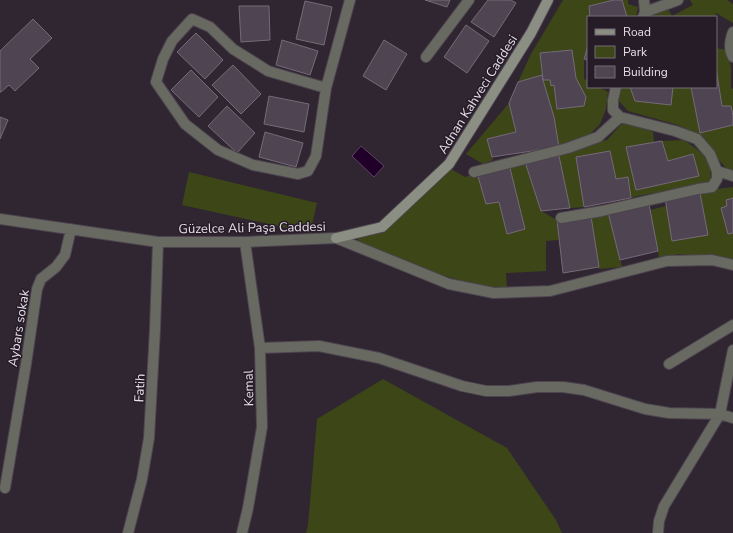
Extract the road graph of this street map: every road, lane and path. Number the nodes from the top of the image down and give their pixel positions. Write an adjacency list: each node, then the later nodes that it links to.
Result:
1 (350, 0): 10 (street)
2 (469, 0): 9 (street)
3 (548, 0): 19 (main road, Adnan Kahveci Caddesi)
4 (644, 0): 6 (street)
5 (678, 0): 6 (street)
6 (644, 14)
7 (733, 32): 8 (street)
8 (733, 57)
9 (426, 58)
10 (326, 88): 10 (street)
11 (616, 88): 12 (street)
12 (620, 117): 13 (street); 14 (street)
13 (717, 171): 15 (street); 16 (street)
14 (474, 172)
15 (733, 176)
16 (561, 218)
17 (1, 222): 18 (street, Güzelce Ali Paşa Caddesi)
18 (71, 229): 20 (street, Güzelce Ali Paşa Caddesi); 29 (street, Aybars sokak)
19 (336, 238): 21 (street, Güzelce Ali Paşa Caddesi); 22 (street, Güzelce Ali Paşa Caddesi)
20 (158, 242): 21 (street, Güzelce Ali Paşa Caddesi); 30 (street, Fatih)
21 (245, 242): 24 (street, Kemal)
22 (733, 264)
23 (733, 325): 26 (street)
24 (260, 348): 27 (street); 31 (street, Kemal)
25 (733, 350): 27 (street)
26 (669, 364)
27 (720, 414): 28 (street); 32 (street)
28 (733, 418)
29 (5, 488)
30 (128, 533)
31 (242, 533)
32 (658, 533)

